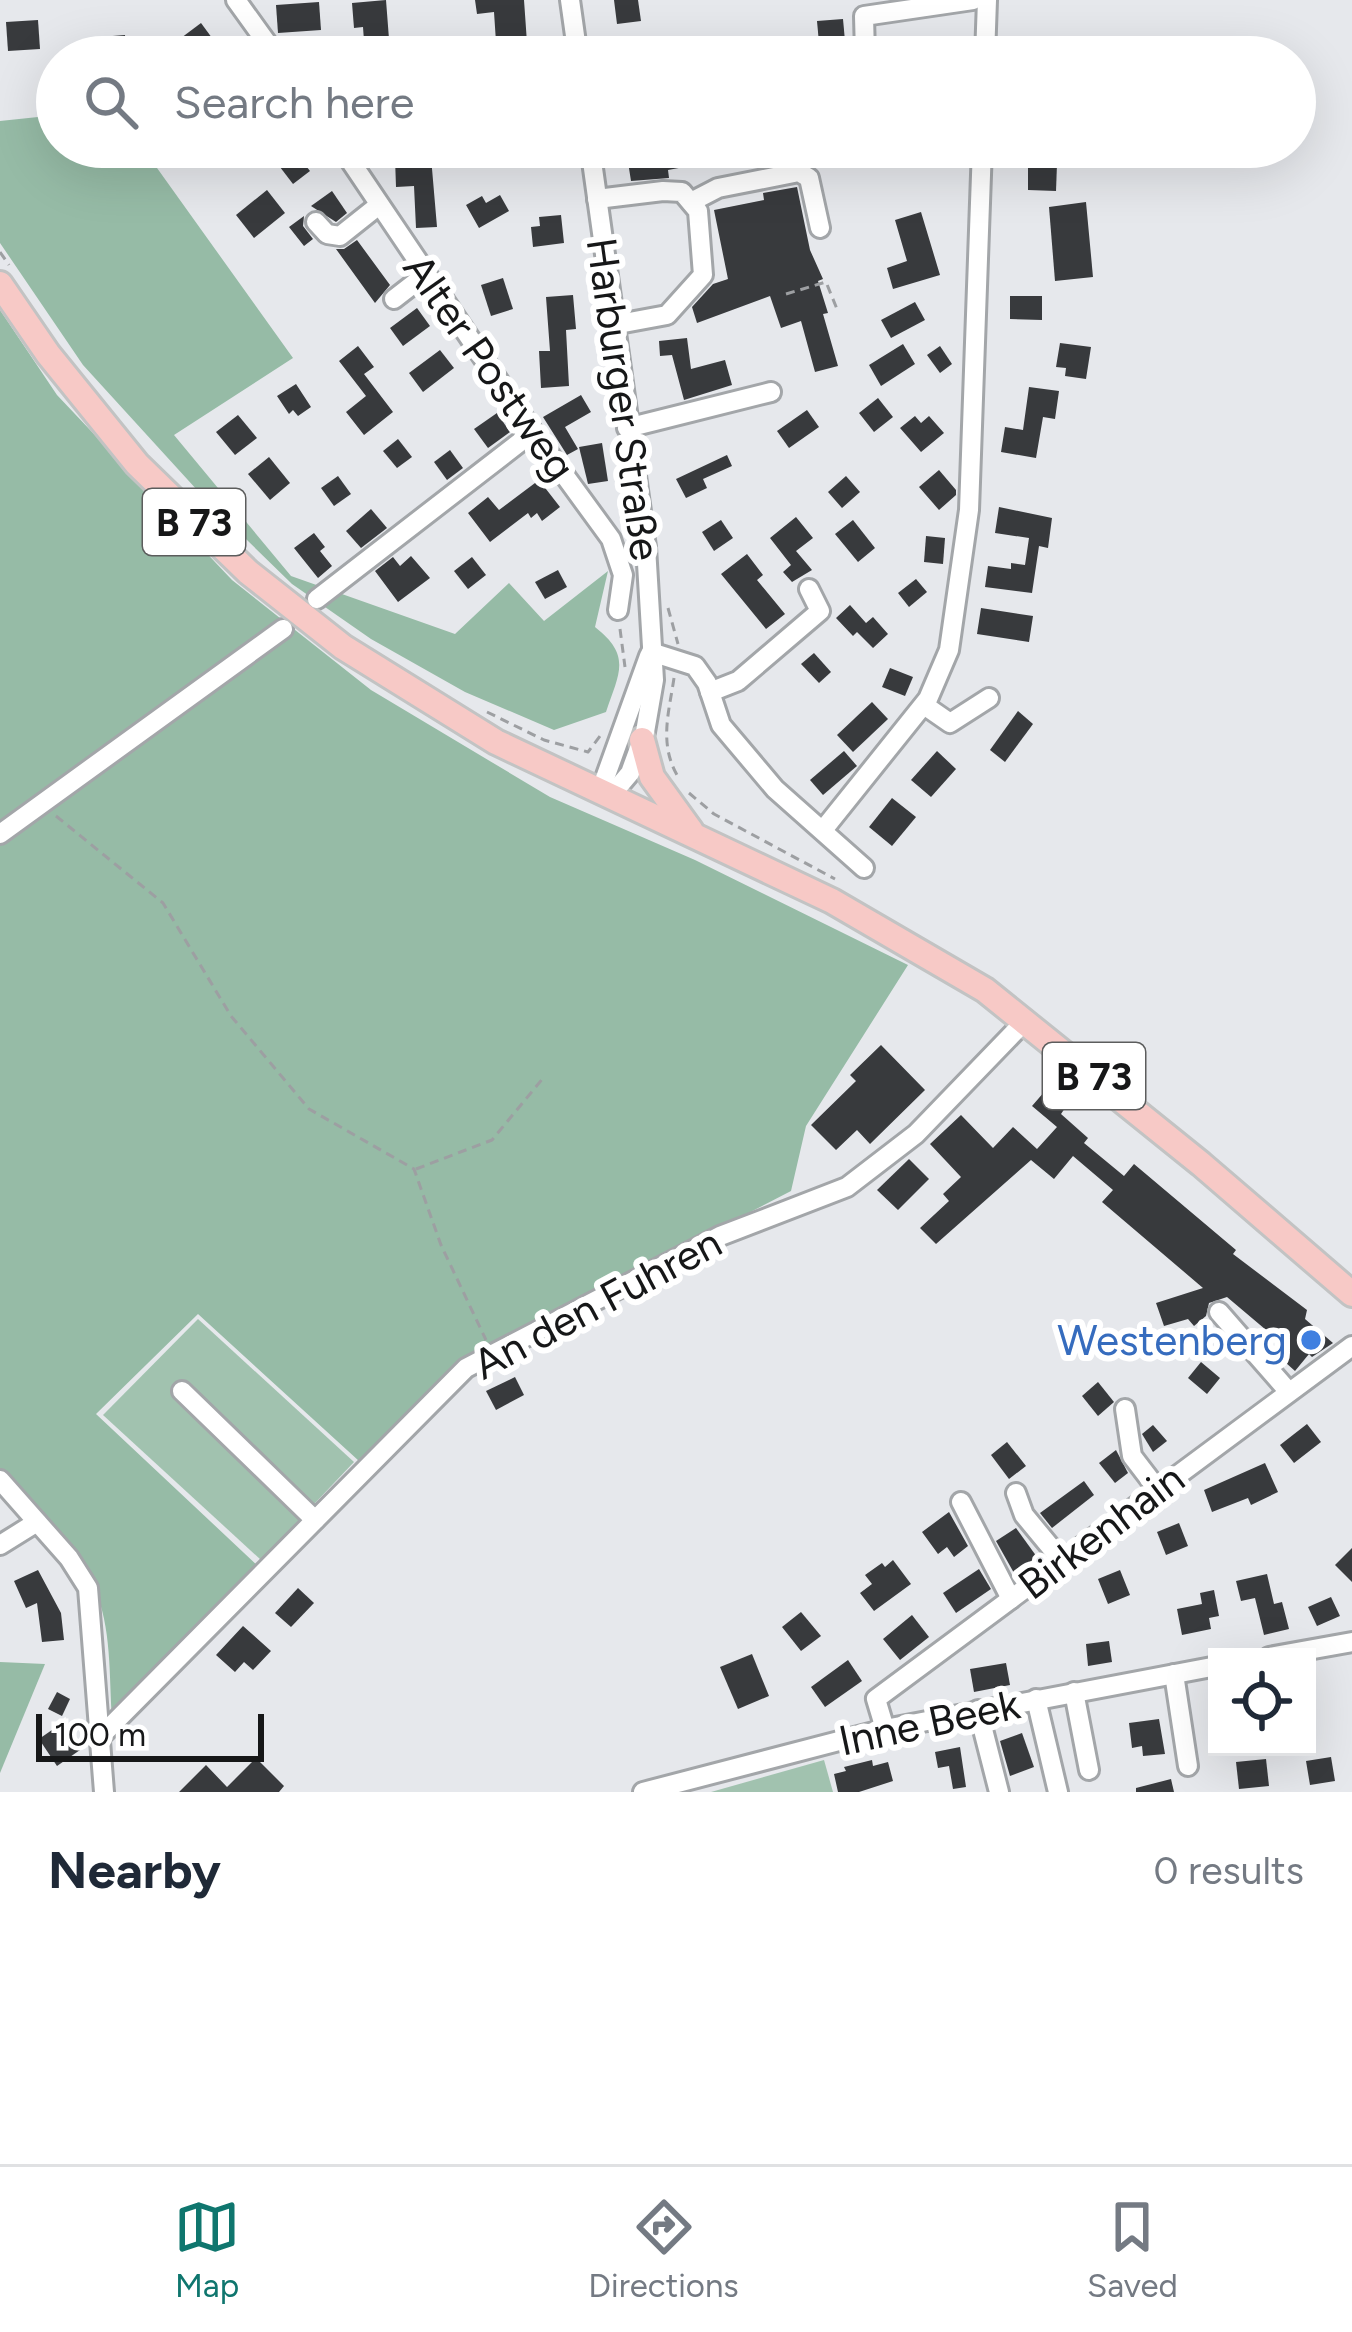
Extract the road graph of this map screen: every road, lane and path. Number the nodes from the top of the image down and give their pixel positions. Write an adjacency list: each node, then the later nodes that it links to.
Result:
1 (236, 0): 5 (street)
2 (570, 0): 6 (street)
3 (973, 0): 7 (street)
4 (987, 0): 8 (street)
5 (262, 36)
6 (575, 36)
7 (865, 36)
8 (986, 36)
9 (354, 168): 14 (street, Alter Postweg)
10 (596, 168): 12 (street, Harburger Straße)
11 (981, 168): 36 (street)
12 (597, 199): 13 (street); 23 (street, Harburger Straße)
13 (691, 202): 16 (street); 23 (street)
14 (379, 205): 15 (street); 18 (street, Alter Postweg)
15 (316, 222)
16 (820, 228)
17 (0, 252): 19 (path)
18 (425, 275): 21 (street); 26 (street, Alter Postweg)
19 (6, 277): 39 (main road, B 73)
20 (786, 294): 22 (path)
21 (394, 299)
22 (837, 309)
23 (613, 325): 25 (street, Harburger Straße)
24 (771, 392): 25 (street)
25 (627, 428): 31 (street, Harburger Straße)
26 (533, 432): 28 (street); 29 (street, Alter Postweg)
27 (809, 589): 33 (street)
28 (317, 599)
29 (618, 610): 32 (path)
30 (283, 629): 40 (street)
31 (651, 652): 33 (street); 38 (street, Harburger Straße); 39 (street, Harburger Straße)
32 (626, 673)
33 (710, 692): 41 (street)
34 (989, 698): 36 (street)
35 (473, 705): 37 (path)
36 (924, 705): 41 (street)
37 (609, 724)
38 (643, 740): 39 (street, Harburger Straße); 42 (main road)
39 (600, 792): 42 (main road, B 73)
40 (40, 804): 43 (street); 47 (path)
41 (823, 830): 44 (street)
42 (693, 833): 45 (main road, B 73)
43 (0, 834)
44 (865, 868)
45 (1026, 1021): 48 (main road, B 73); 51 (street, An den Fuhren)
46 (544, 1077): 47 (path)
47 (414, 1169): 51 (path)
48 (1352, 1294)
49 (1220, 1312): 53 (street)
50 (1352, 1346): 53 (street, Birkenhain)
51 (493, 1354): 59 (street, An den Fuhren)
52 (182, 1391): 59 (street)
53 (1289, 1392): 56 (street, Birkenhain)
54 (1126, 1409): 56 (street)
55 (0, 1480): 60 (street)
56 (1157, 1490): 62 (street, Birkenhain)
57 (1016, 1493): 62 (street)
58 (961, 1502): 63 (street)
59 (315, 1520): 72 (street, An den Fuhren)
60 (37, 1522): 61 (street); 72 (street)
61 (0, 1546)
62 (1062, 1561): 63 (street, Birkenhain)
63 (1011, 1598): 71 (street, Birkenhain)
64 (1352, 1642): 65 (street)
65 (1316, 1649)
66 (1208, 1668): 67 (street, Inne Beek)
67 (1174, 1674): 68 (street, Inne Beek); 73 (street)
68 (1074, 1692): 69 (street, Inne Beek); 74 (street)
69 (1036, 1700): 70 (street, Inne Beek); 78 (street)
70 (978, 1710): 71 (street, Inne Beek); 77 (street)
71 (885, 1729): 76 (street, Inne Beek)
72 (100, 1738): 75 (street)
73 (1188, 1766)
74 (1089, 1771)
75 (104, 1792)
76 (643, 1792)
77 (999, 1792)
78 (1058, 1792)

